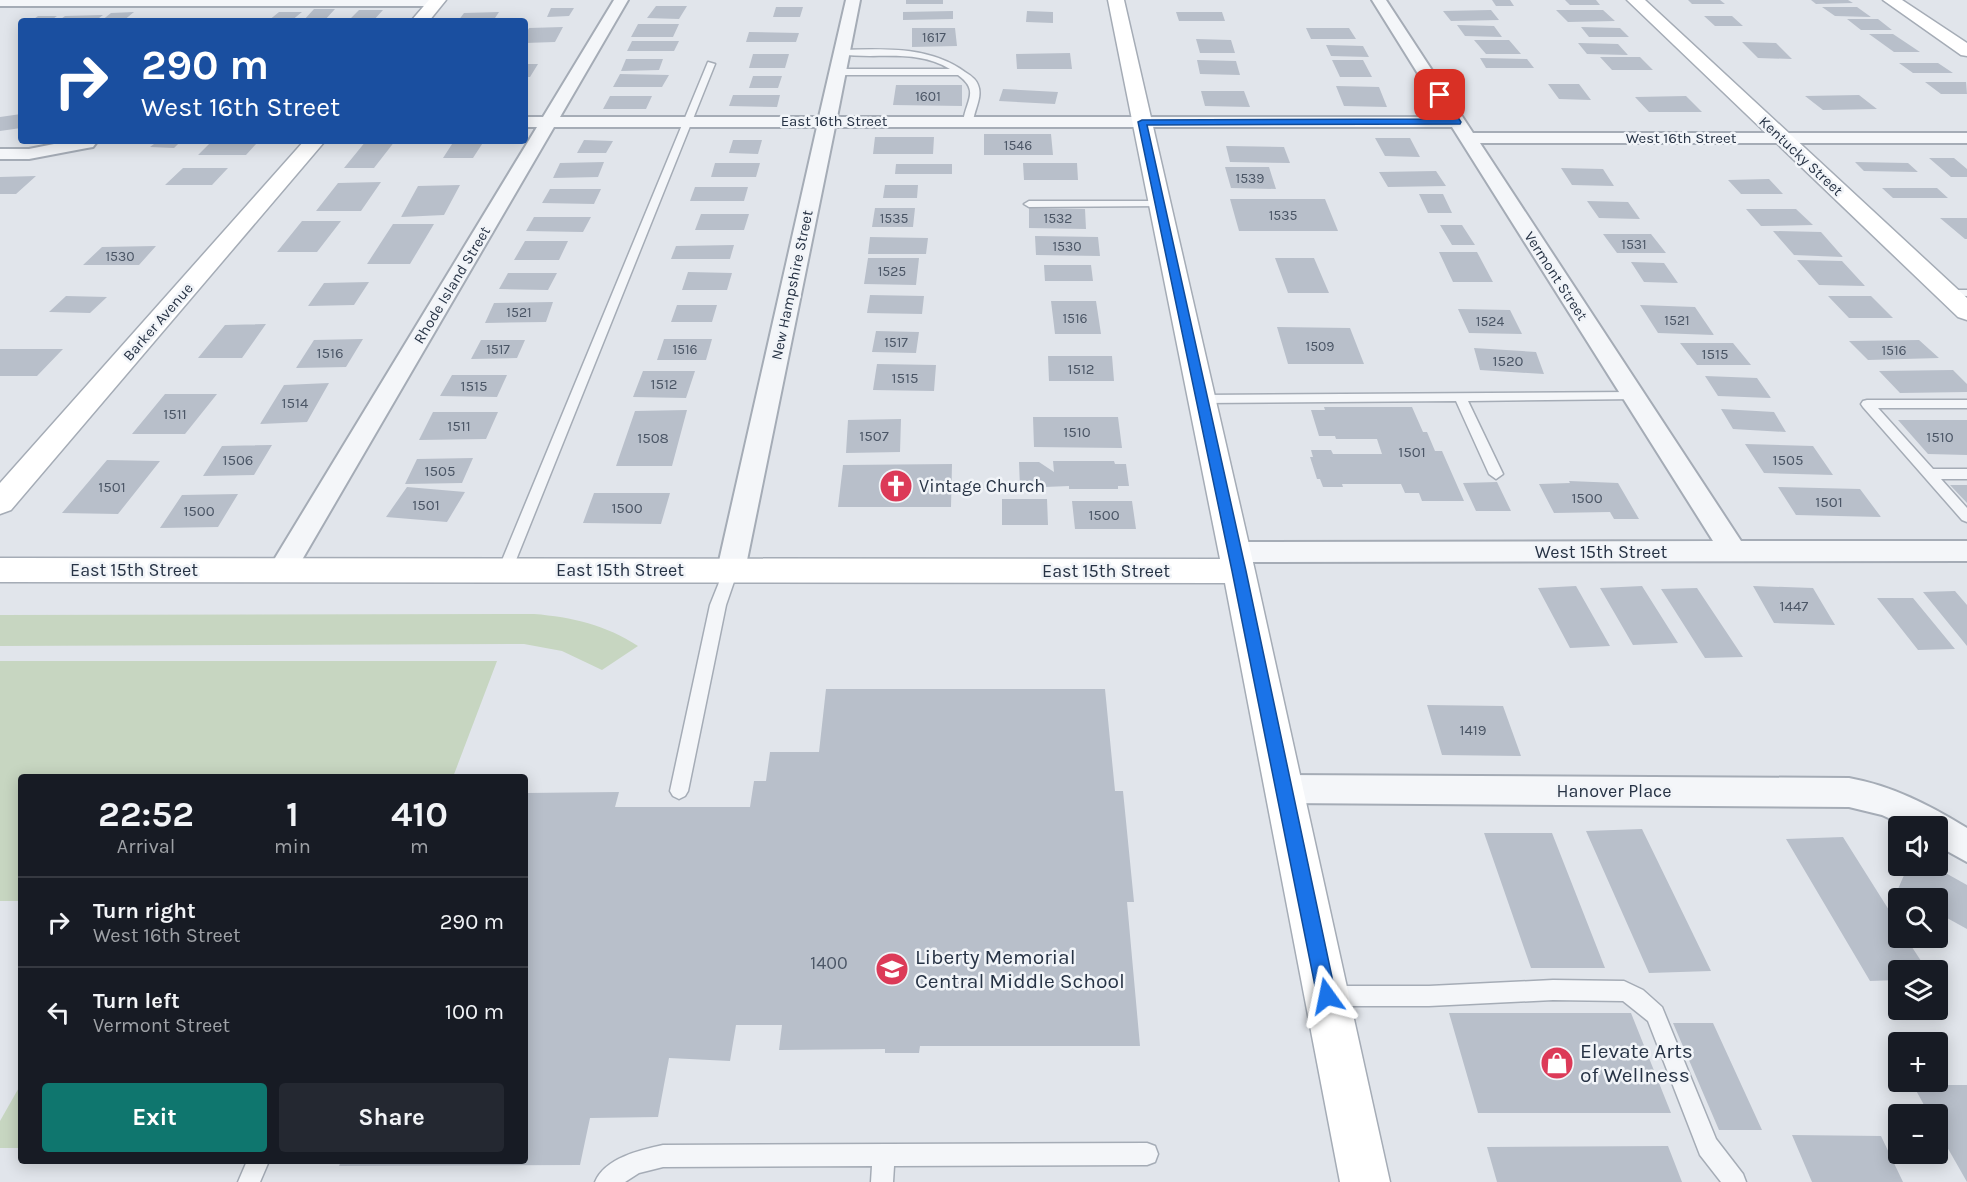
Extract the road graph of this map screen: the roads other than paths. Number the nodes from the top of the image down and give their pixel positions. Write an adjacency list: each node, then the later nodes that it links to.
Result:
1 (621, 0): 17 (street, Rhode Island Street)
2 (853, 0): 11 (street, New Hampshire Street)
3 (1116, 0): 19 (main road)
4 (1380, 0): 20 (street, Vermont Street)
5 (1635, 0): 21 (main road, Kentucky Street)
6 (1891, 0): 10 (main road)
7 (437, 1): 8 (street); 9 (main road)
8 (0, 2)
9 (423, 18)
10 (1967, 51)
11 (840, 62): 13 (lane); 13 (lane); 15 (street, New Hampshire Street)
12 (711, 64): 14 (lane)
13 (960, 72): 18 (lane)
14 (687, 121): 15 (street, East 16th Street); 17 (street, East 16th Street); 44 (lane)
15 (827, 121): 18 (street, East 16th Street); 45 (street, New Hampshire Street)
16 (528, 122): 17 (street, East 16th Street)
17 (549, 122): 43 (street, Rhode Island Street)
18 (968, 122): 19 (street, East 16th Street)
19 (1142, 122): 20 (street, West 16th Street); 27 (main road)
20 (1462, 130): 21 (street, West 16th Street); 30 (street, Vermont Street)
21 (1782, 138): 22 (street, West 16th Street); 28 (main road, Kentucky Street)
22 (1967, 138)
23 (82, 144): 25 (street)
24 (312, 144): 37 (main road, Barker Avenue)
25 (0, 154)
26 (1029, 204): 27 (lane)
27 (1160, 204): 32 (main road)
28 (1957, 293): 29 (main road, Kentucky Street)
29 (1967, 312)
30 (1634, 396): 31 (lane); 40 (street, Vermont Street)
31 (1460, 398): 32 (lane); 34 (lane)
32 (1202, 399): 41 (main road)
33 (1967, 404): 35 (lane)
34 (1496, 474)
35 (1929, 474): 36 (lane); 38 (lane)
36 (1967, 474)
37 (0, 503)
38 (1967, 517)
39 (1967, 551): 40 (street, West 15th Street)
40 (1734, 552): 41 (street, West 15th Street)
41 (1237, 562): 45 (main road, East 15th Street); 46 (main road)
42 (0, 570): 43 (main road, East 15th Street)
43 (282, 570): 44 (main road, East 15th Street)
44 (505, 570): 45 (main road, East 15th Street)
45 (730, 570): 47 (lane)
46 (1284, 789): 48 (street, Hanover Place); 51 (main road)
47 (679, 791)
48 (1916, 816)
49 (1948, 834): 50 (street, Hanover Place)
50 (1967, 846)
51 (1327, 996): 58 (main road); 59 (lane)
52 (1146, 1154): 53 (lane)
53 (884, 1155): 56 (lane); 57 (lane)
54 (257, 1164): 55 (lane)
55 (249, 1182)
56 (606, 1182)
57 (882, 1182)
58 (1365, 1182)
59 (1735, 1182)

